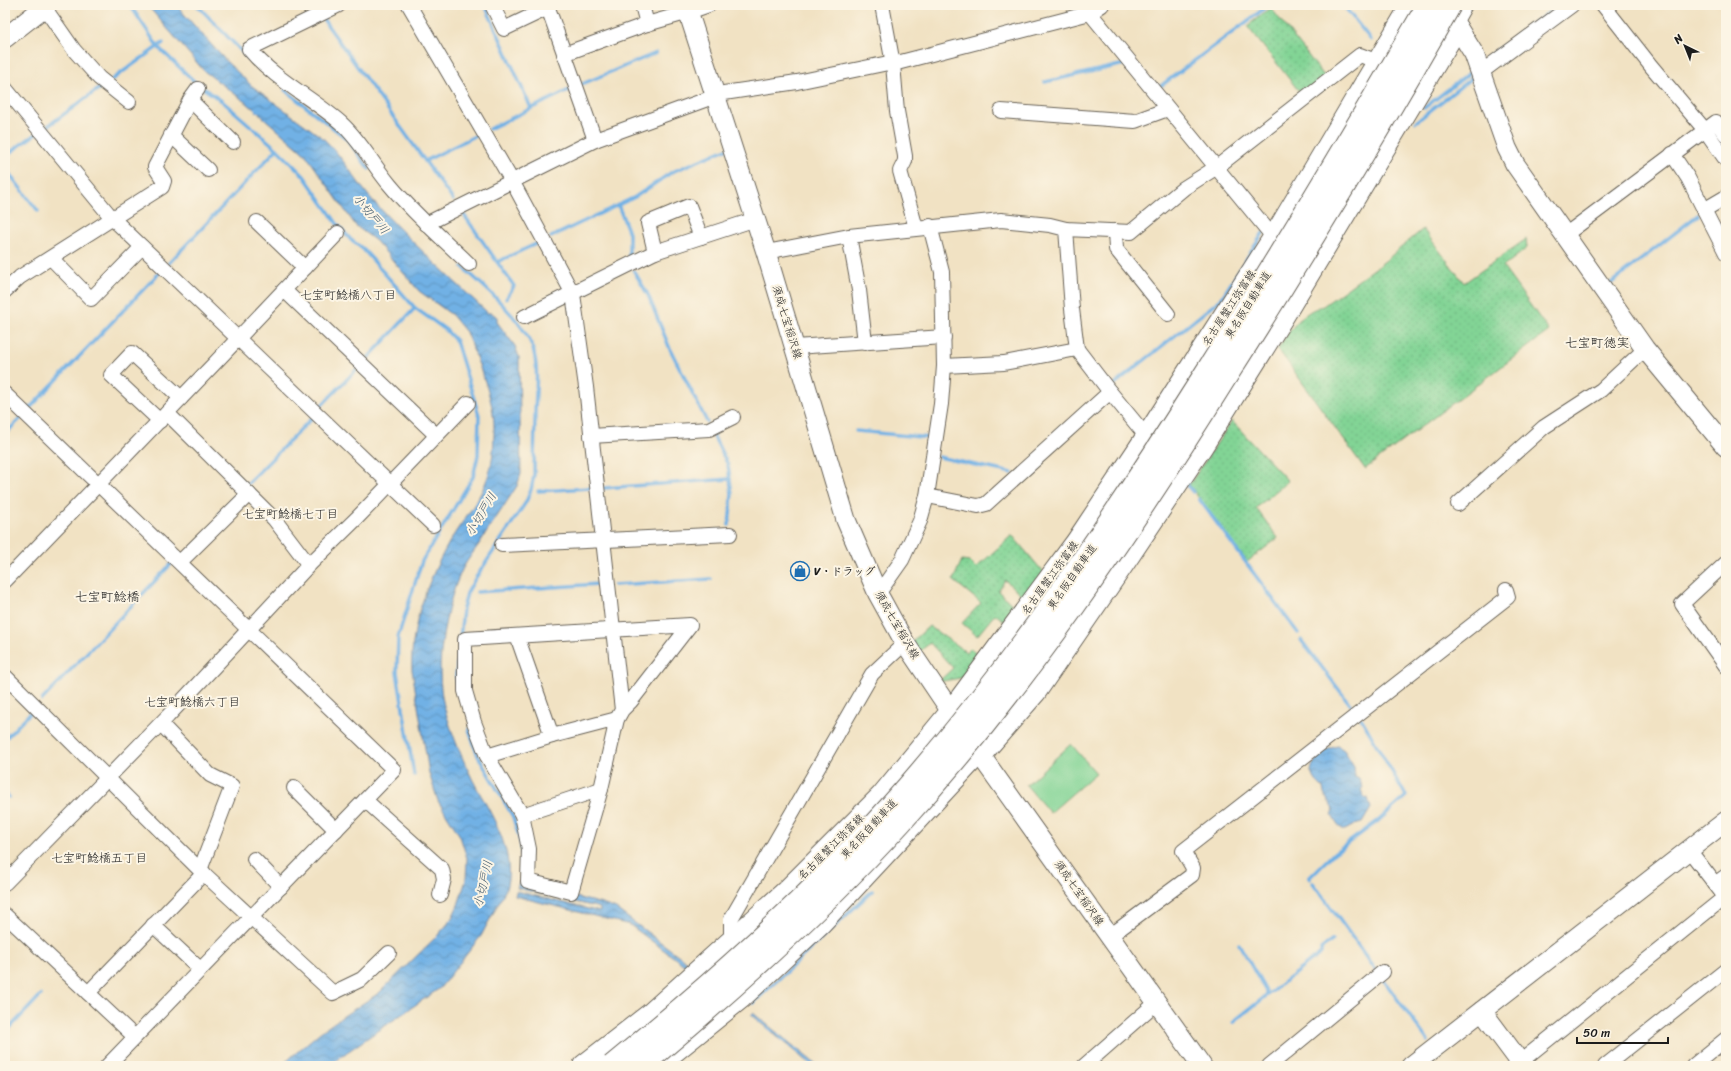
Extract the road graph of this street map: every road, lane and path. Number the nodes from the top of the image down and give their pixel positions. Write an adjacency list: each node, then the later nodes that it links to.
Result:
1 (339, 5): 46 (street)
2 (409, 5): 40 (street)
3 (492, 5): 13 (street)
4 (642, 5): 18 (street)
5 (709, 5): 16 (street)
6 (882, 5): 22 (street)
7 (1412, 5): 21 (main road, 名古屋蟹江弥富線)
8 (1428, 5): 144 (main road, 東名阪自動車道, bridge)
9 (1443, 5): 17 (street)
10 (1465, 5): 17 (street)
11 (1572, 5): 23 (street)
12 (1603, 5): 31 (street)
13 (547, 6): 20 (street)
14 (40, 7): 19 (street); 28 (street)
15 (1093, 8): 22 (street); 29 (street)
16 (688, 9): 18 (street); 26 (street, 須成七宝稲沢線)
17 (1454, 19): 23 (street); 111 (street); 145 (main road, 東名阪自動車道, bridge)
18 (647, 24): 20 (street)
19 (5, 38)
20 (564, 54): 34 (street)
21 (1378, 62): 38 (street); 55 (main road, 名古屋蟹江弥富線)
22 (893, 63): 26 (street); 48 (street)
23 (1480, 73): 52 (street)
24 (5, 88): 43 (street)
25 (198, 89): 27 (street)
26 (716, 96): 34 (street); 44 (street, 須成七宝稲沢線)
27 (190, 100): 32 (street); 35 (street)
28 (130, 102)
29 (1168, 109): 30 (street); 38 (street)
30 (1001, 111)
31 (1705, 130): 33 (street); 36 (street); 37 (street)
32 (171, 135): 39 (street); 43 (street)
33 (1726, 135)
34 (595, 140): 40 (street)
35 (233, 142)
36 (1672, 154): 42 (street); 52 (street)
37 (1726, 160)
38 (1217, 168): 50 (street); 55 (street)
39 (208, 170)
40 (512, 181): 46 (street); 65 (street)
41 (1726, 197): 42 (street)
42 (1704, 210): 59 (street)
43 (112, 218): 56 (street); 60 (street)
44 (756, 219): 54 (street); 58 (street, 須成七宝稲沢線)
45 (257, 222): 62 (street)
46 (426, 224): 61 (street)
47 (930, 226): 48 (street); 49 (street); 68 (street)
48 (916, 228): 53 (street)
49 (1066, 229): 50 (street); 72 (street)
50 (1115, 231): 66 (street)
51 (338, 233): 62 (street)
52 (1565, 235): 73 (street)
53 (849, 236): 58 (street); 70 (street)
54 (701, 237): 57 (street); 57 (street)
55 (1274, 238): 83 (main road, 名古屋蟹江弥富線)
56 (142, 247): 60 (street); 69 (street)
57 (655, 252): 65 (street)
58 (766, 252): 71 (street, 須成七宝稲沢線)
59 (1726, 253)
60 (51, 258): 64 (street)
61 (469, 264)
62 (305, 268): 63 (street)
63 (284, 290): 69 (street); 81 (street)
64 (5, 291)
65 (573, 294): 67 (street); 82 (street)
66 (1168, 314)
67 (524, 317)
68 (944, 337): 70 (street); 74 (street)
69 (239, 338): 77 (street); 86 (street)
70 (865, 343): 71 (street)
71 (794, 347): 99 (street, 須成七宝稲沢線)
72 (1077, 349): 74 (street); 75 (street)
73 (1645, 349): 84 (street); 89 (street)
74 (944, 366): 88 (street)
75 (1110, 392): 83 (street); 88 (street)
76 (5, 394): 85 (street)
77 (181, 398): 79 (street); 79 (street)
78 (468, 403): 81 (street)
79 (163, 417): 85 (street); 87 (street)
80 (734, 417): 82 (street)
81 (436, 435): 86 (street)
82 (591, 436): 92 (street)
83 (1147, 437): 106 (main road, 名古屋蟹江弥富線)
84 (1726, 447)
85 (98, 484): 94 (street); 97 (street)
86 (390, 484): 90 (street); 96 (street)
87 (248, 494): 94 (street); 96 (street)
88 (926, 496): 99 (street)
89 (1458, 504)
90 (433, 526)
91 (730, 534): 92 (street)
92 (603, 540): 93 (street); 101 (street)
93 (502, 545)
94 (180, 562): 100 (street)
95 (1726, 563): 104 (street)
96 (308, 565): 100 (street)
97 (5, 581)
98 (1506, 590): 130 (street)
99 (878, 594): 103 (street, 須成七宝稲沢線)
100 (249, 630): 108 (street); 115 (street)
101 (614, 631): 102 (street); 107 (street); 107 (street)
102 (517, 636): 109 (street); 110 (street)
103 (904, 643): 106 (street, 須成七宝稲沢線); 131 (street)
104 (1726, 666)
105 (5, 676): 112 (street)
106 (951, 712): 111 (street, 須成七宝稲沢線); 131 (main road, 名古屋蟹江弥富線)
107 (620, 714): 109 (street); 114 (street)
108 (161, 724): 112 (street); 121 (street)
109 (552, 736): 110 (street)
110 (487, 756): 116 (street)
111 (981, 756): 130 (street, 須成七宝稲沢線); 146 (street)
112 (107, 778): 121 (street); 123 (street)
113 (294, 788): 118 (street)
114 (601, 789): 116 (street); 116 (street)
115 (365, 800): 118 (street); 125 (street)
116 (522, 815)
117 (1726, 822): 119 (street)
118 (336, 830): 124 (street)
119 (1689, 850): 122 (street); 138 (street)
120 (254, 859): 124 (street)
121 (202, 871): 128 (street); 129 (street)
122 (1721, 880): 126 (street)
123 (5, 883)
124 (281, 887): 128 (street)
125 (440, 895)
126 (1725, 897): 141 (street)
127 (5, 915): 136 (street)
128 (252, 917): 132 (street); 133 (street)
129 (153, 925): 133 (street); 136 (street)
130 (1110, 936): 137 (street, 須成七宝稲沢線)
131 (730, 942): 143 (main road, 名古屋蟹江弥富線)
132 (389, 953)
133 (200, 970): 139 (street)
134 (1726, 970): 151 (street)
135 (1383, 972): 149 (street)
136 (88, 993): 139 (street)
137 (1156, 1002): 147 (street); 148 (street, 須成七宝稲沢線)
138 (1482, 1012): 141 (street); 150 (street)
139 (135, 1037): 142 (street)
140 (1726, 1039): 152 (street)
141 (1520, 1065)
142 (107, 1066)
143 (584, 1066)
144 (612, 1066)
145 (640, 1066)
146 (662, 1066)
147 (1084, 1066)
148 (1202, 1066)
149 (1269, 1066)
150 (1411, 1066)
151 (1605, 1066)
152 (1693, 1066)

